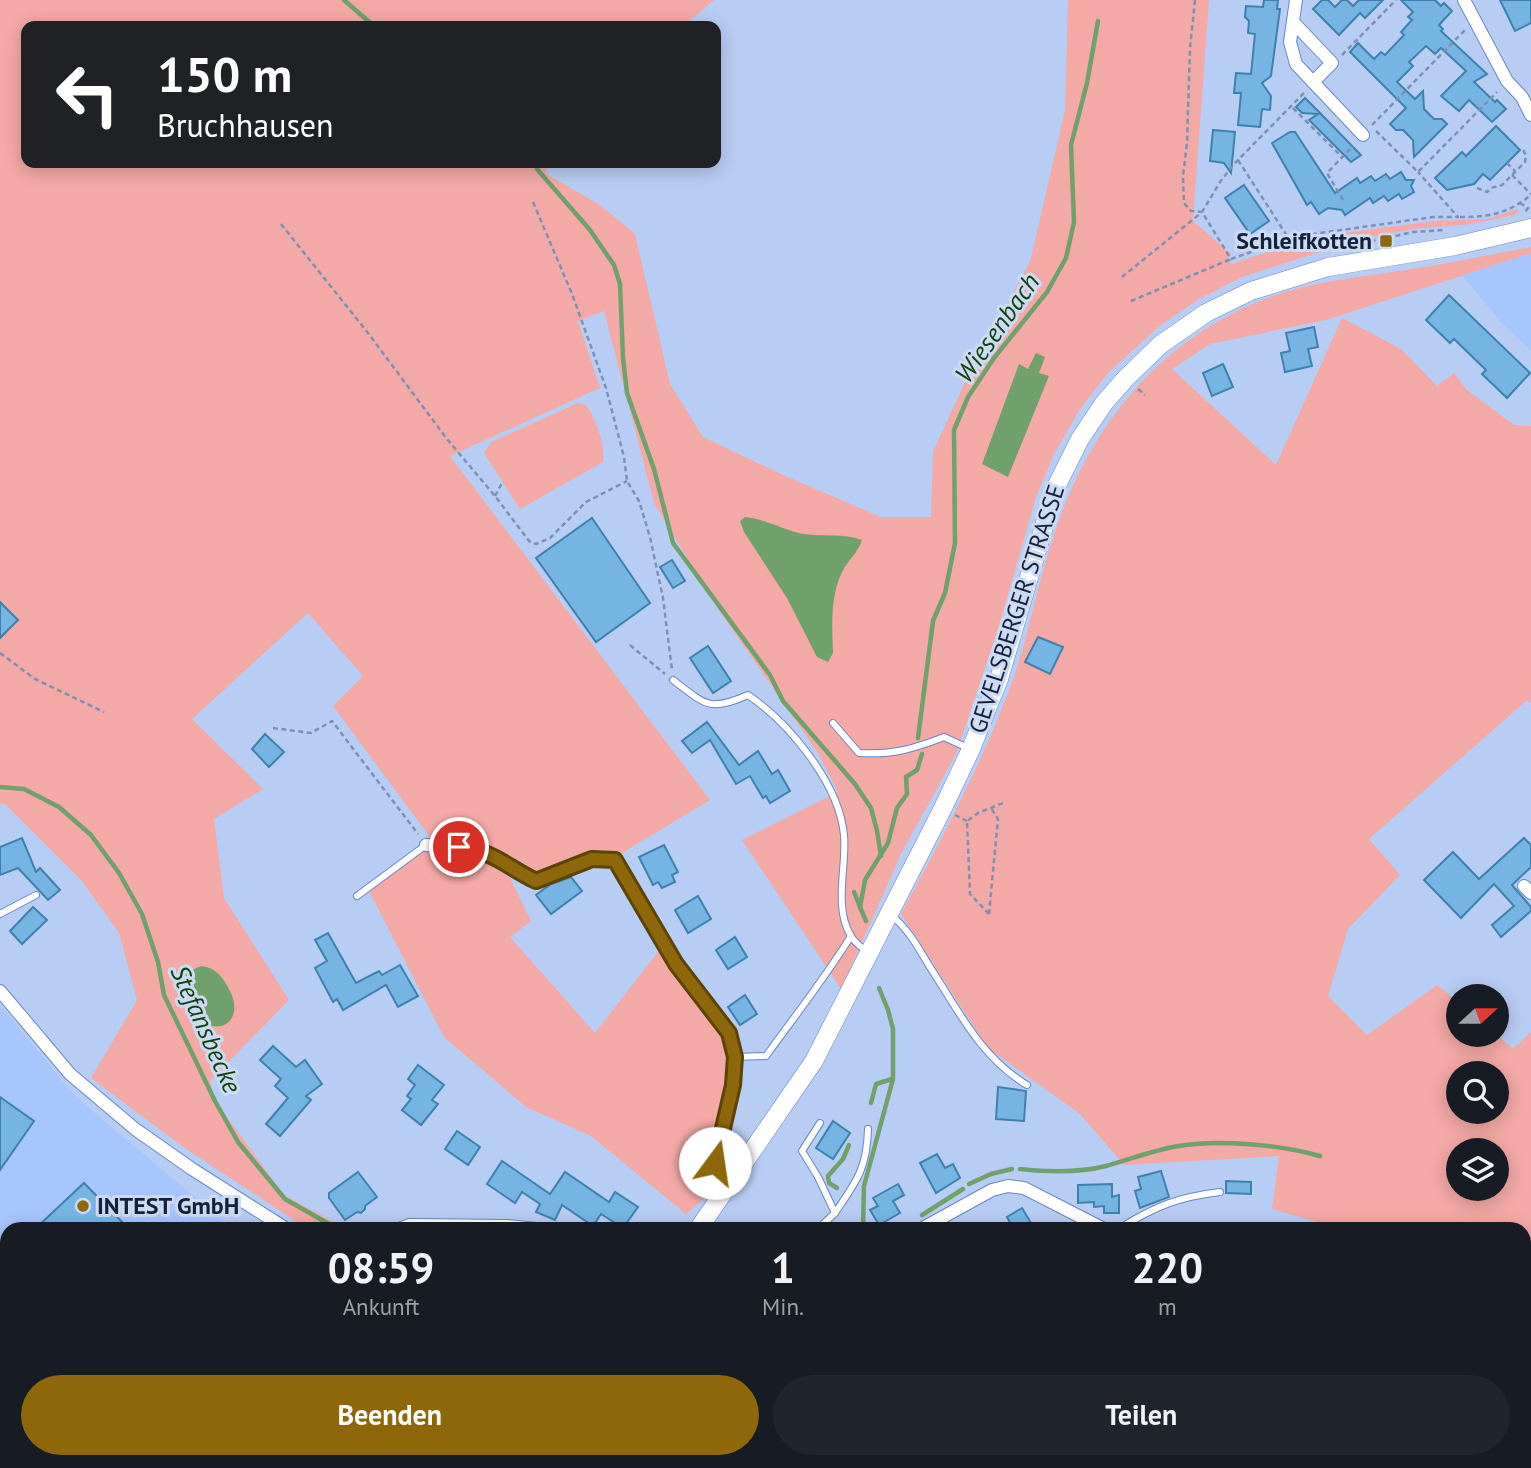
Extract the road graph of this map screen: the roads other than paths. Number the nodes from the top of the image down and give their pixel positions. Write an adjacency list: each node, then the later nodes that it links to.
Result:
1 (1296, 0): 3 (street)
2 (1464, 0): 5 (street)
3 (1294, 23): 4 (street); 4 (street)
4 (1312, 82): 6 (street)
5 (1531, 115)
6 (1363, 135)
7 (1531, 228): 10 (main road, GEVELSBERGER STRASSE)
8 (673, 680): 16 (lane)
9 (833, 723): 10 (lane)
10 (971, 749): 15 (main road, GEVELSBERGER STRASSE)
11 (426, 845): 13 (lane); 19 (street)
12 (36, 895): 14 (lane)
13 (357, 895)
14 (0, 914)
15 (891, 915): 17 (main road, GEVELSBERGER STRASSE); 20 (lane)
16 (851, 936): 17 (lane); 19 (lane)
17 (870, 955): 23 (main road, GEVELSBERGER STRASSE)
18 (0, 991): 26 (street)
19 (735, 1057): 23 (street)
20 (1027, 1085)
21 (820, 1123): 25 (lane)
22 (868, 1129): 25 (lane)
23 (726, 1191): 27 (main road, GEVELSBERGER STRASSE)
24 (1220, 1192): 31 (lane)
25 (835, 1213): 28 (lane)
26 (276, 1222)
27 (703, 1222)
28 (825, 1222)
29 (934, 1222): 30 (street)
30 (1090, 1222)
31 (1130, 1222)

